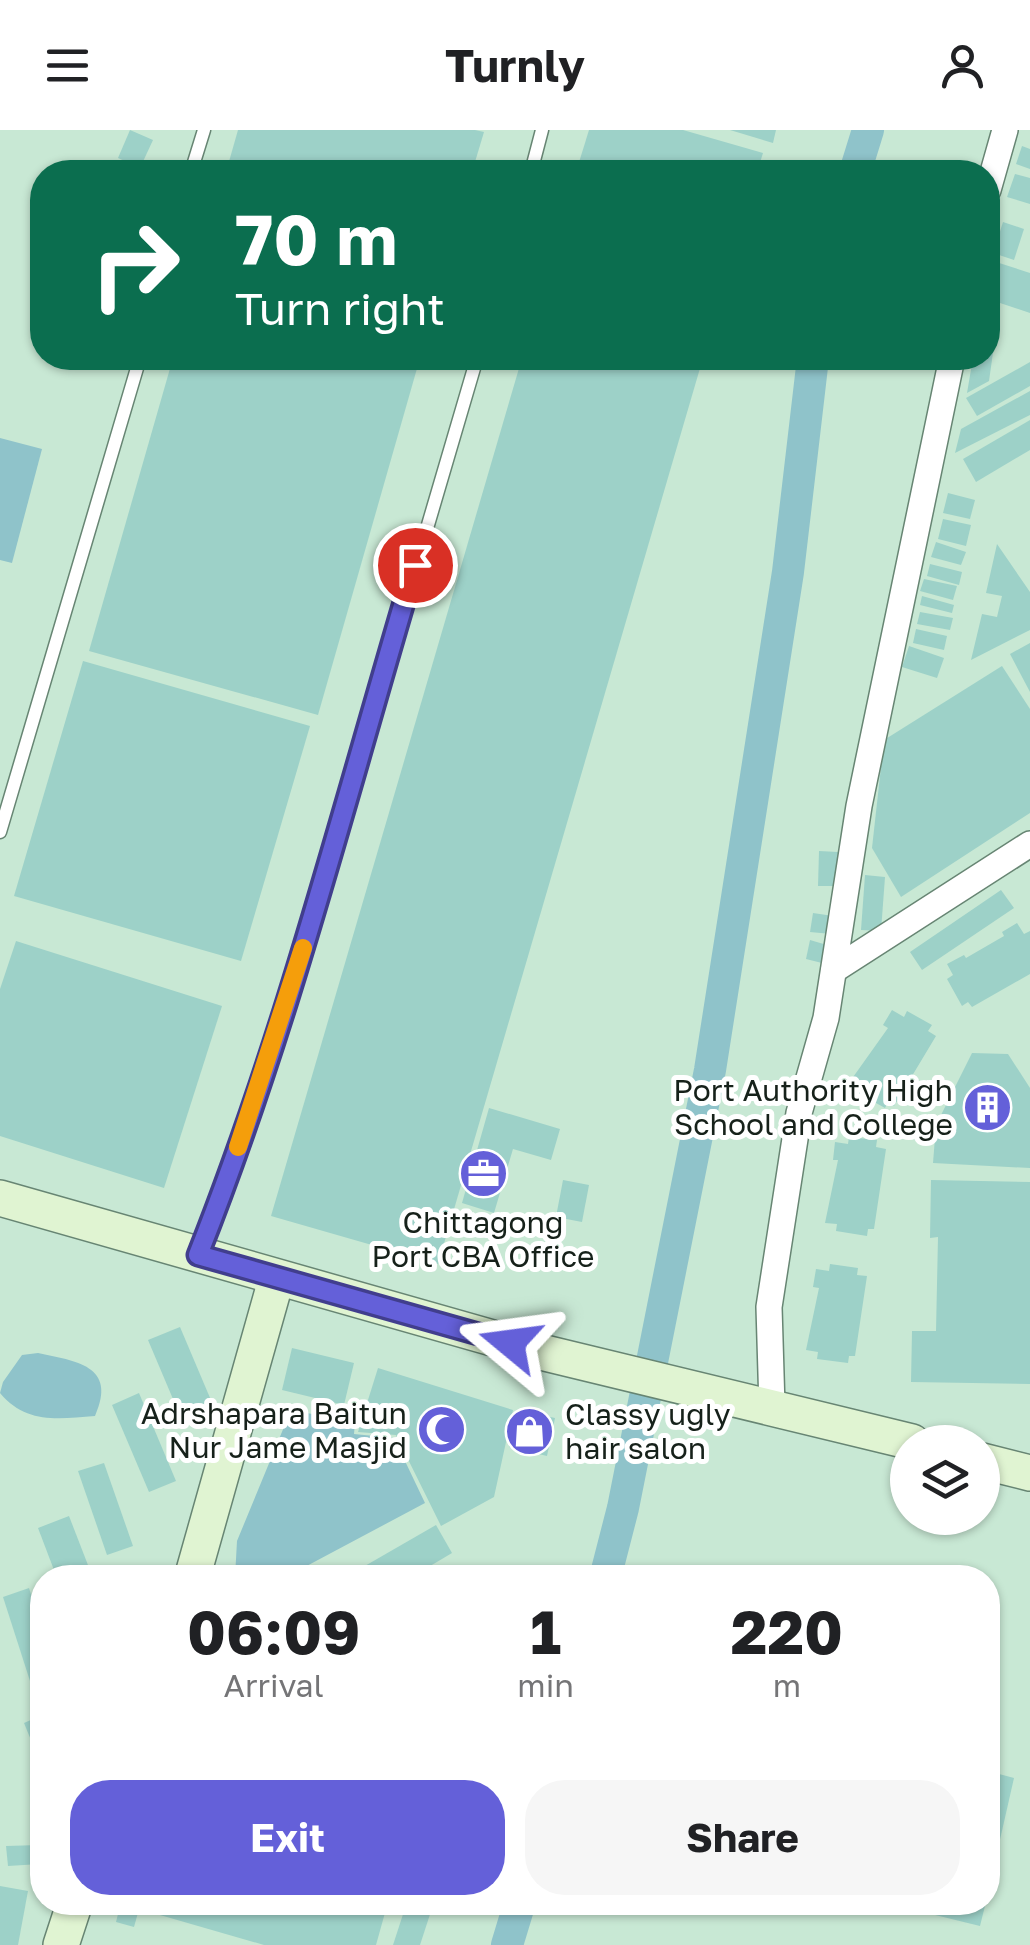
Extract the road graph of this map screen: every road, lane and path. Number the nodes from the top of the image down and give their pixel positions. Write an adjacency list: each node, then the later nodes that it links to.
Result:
1 (204, 130): 4 (lane)
2 (542, 130): 5 (lane)
3 (1005, 130): 6 (street)
4 (195, 160)
5 (534, 160)
6 (996, 160)
7 (136, 370): 10 (lane)
8 (473, 370): 14 (lane)
9 (950, 370): 12 (street)
10 (0, 832)
11 (1030, 844): 12 (street)
12 (834, 970): 16 (street)
13 (0, 1198): 14 (street)
14 (198, 1255): 15 (street)
15 (276, 1280): 16 (street); 20 (street)
16 (764, 1405): 17 (street)
17 (890, 1436)
18 (1000, 1465): 19 (street)
19 (1030, 1473)
20 (196, 1565)
21 (70, 1915): 22 (street)
22 (62, 1945)

